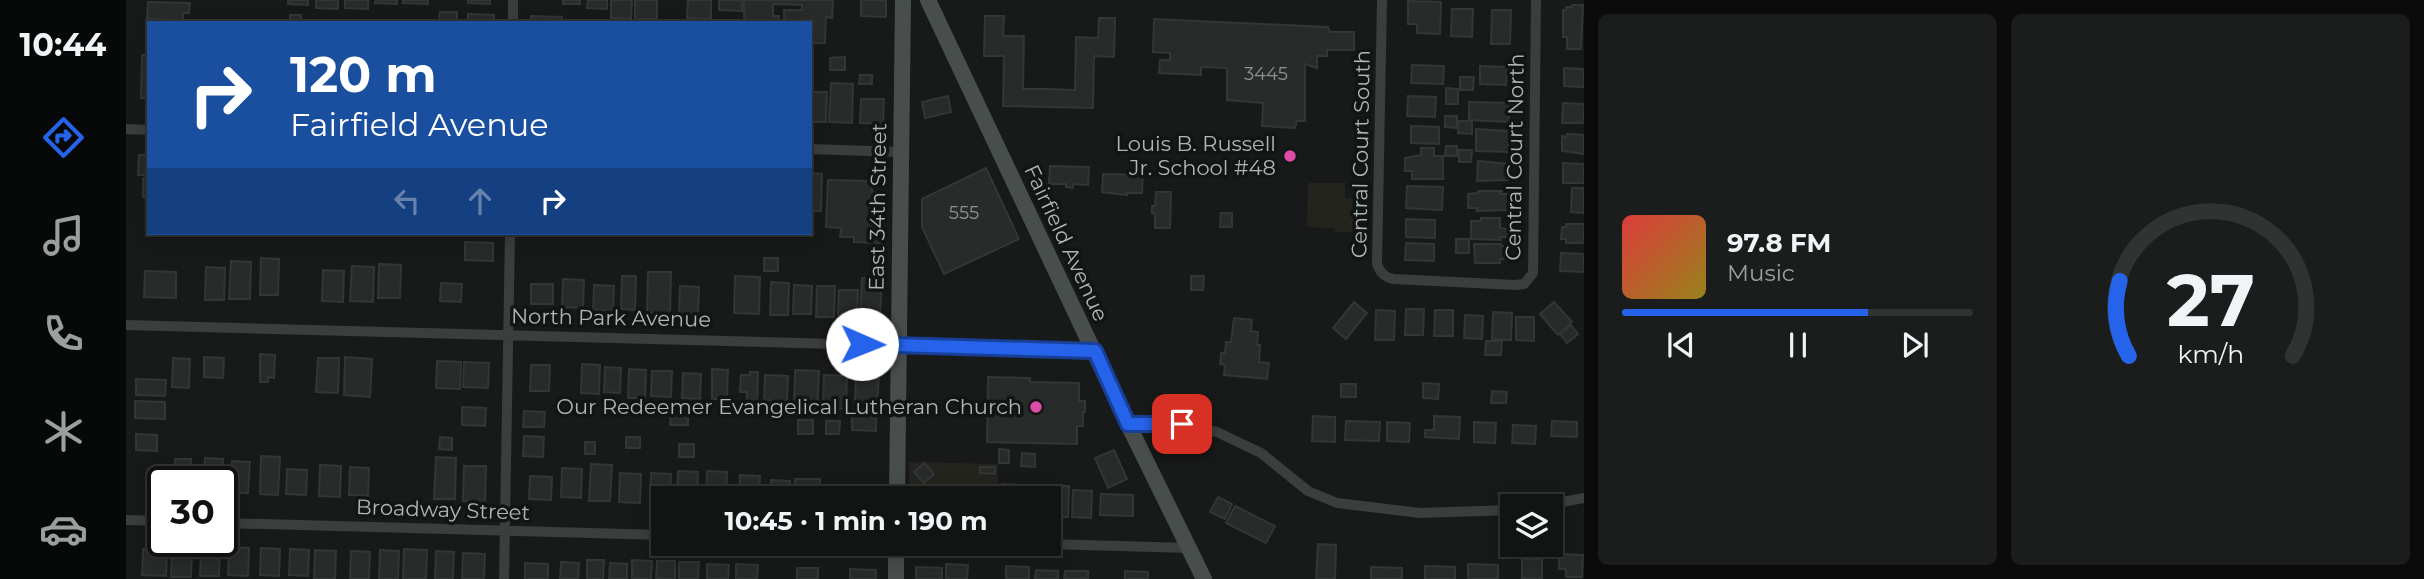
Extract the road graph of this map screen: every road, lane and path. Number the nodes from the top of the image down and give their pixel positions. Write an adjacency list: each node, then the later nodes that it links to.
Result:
1 (513, 0): 6 (street)
2 (903, 0): 10 (street, East 34th Street)
3 (928, 0): 16 (street, Fairfield Avenue)
4 (1382, 0): 12 (street, Central Court South)
5 (1536, 0): 12 (street, Central Court North)
6 (513, 21)
7 (126, 129): 8 (street)
8 (147, 130)
9 (812, 149): 10 (street)
10 (900, 152): 15 (street, East 34th Street)
11 (510, 235): 14 (street)
12 (1455, 282)
13 (126, 324): 14 (street, North Park Avenue)
14 (508, 335): 15 (street, North Park Avenue); 25 (street)
15 (898, 344): 16 (street, North Park Avenue); 18 (street, East 34th Street)
16 (1095, 351): 17 (street, Fairfield Avenue)
17 (1128, 424): 21 (street); 28 (street, Fairfield Avenue)
18 (897, 486)
19 (1584, 498): 20 (street)
20 (1563, 502)
21 (1500, 510)
22 (126, 520): 23 (street)
23 (147, 521)
24 (238, 523): 25 (street, Broadway Street)
25 (504, 531): 26 (street, Broadway Street); 30 (street)
26 (651, 535)
27 (1061, 544): 28 (street)
28 (1189, 548): 32 (street, Fairfield Avenue)
29 (896, 556): 31 (street)
30 (504, 579)
31 (896, 579)
32 (1204, 579)

